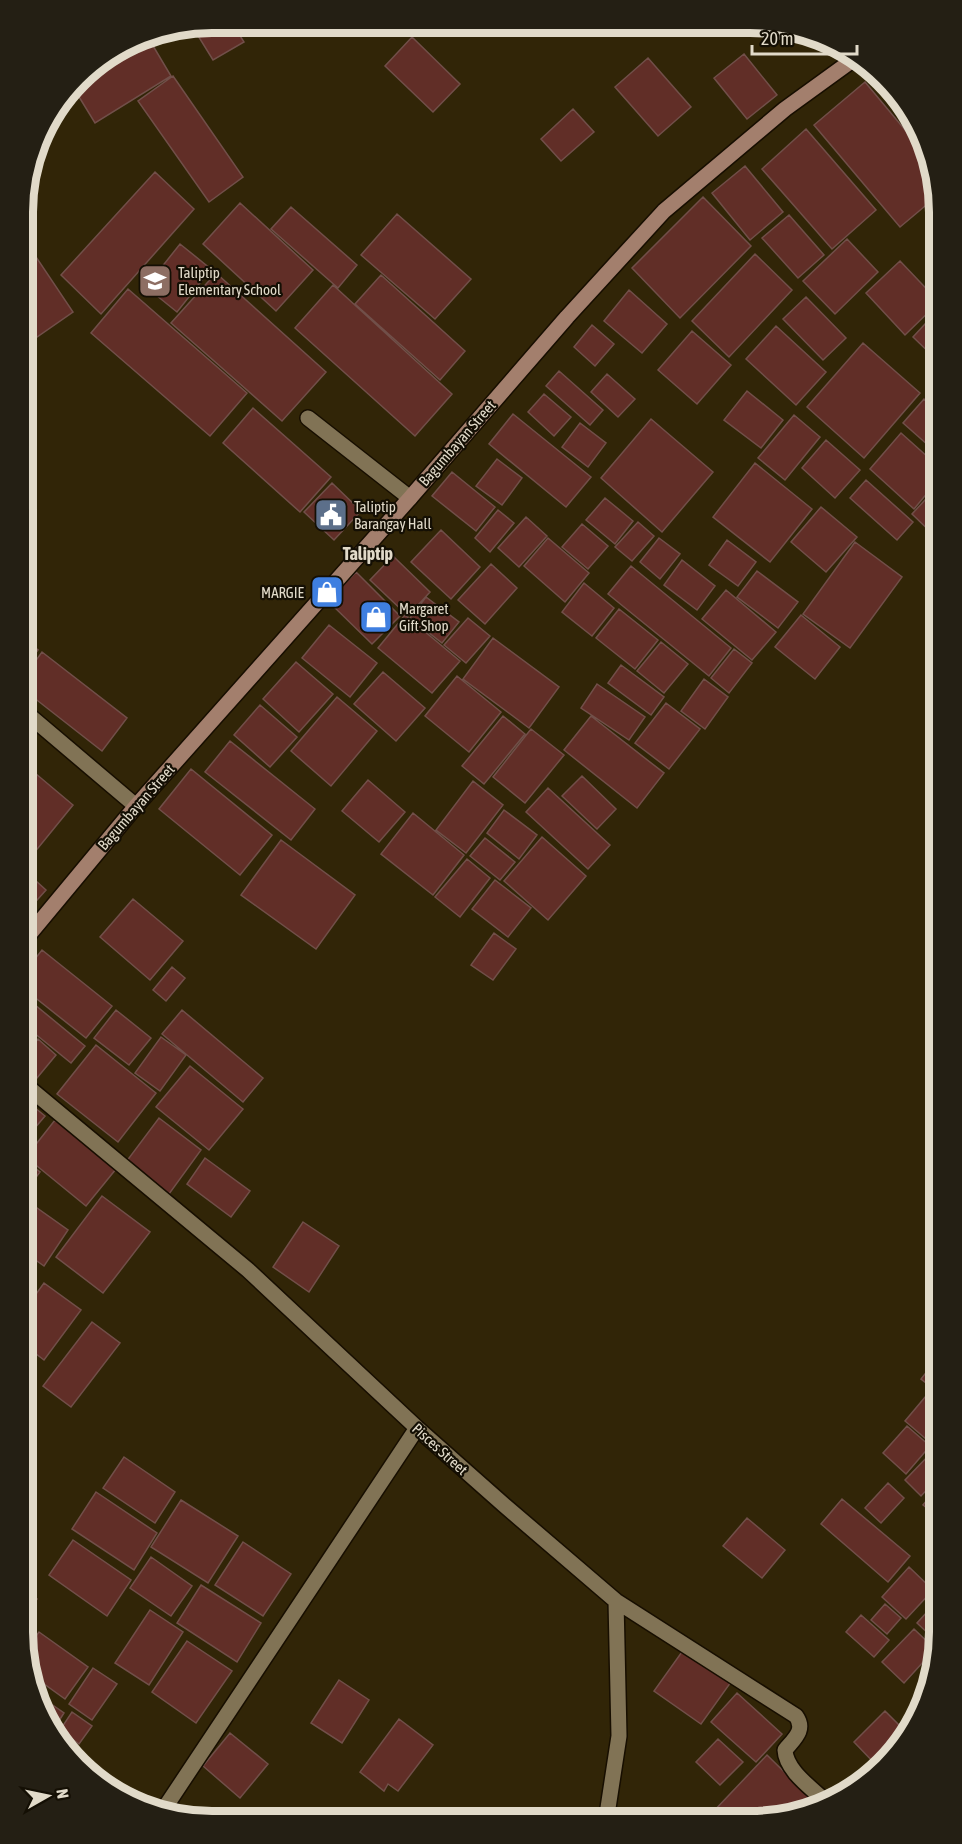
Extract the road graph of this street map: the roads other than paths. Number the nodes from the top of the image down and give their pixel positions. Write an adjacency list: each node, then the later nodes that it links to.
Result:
1 (849, 63): 3 (main road, Bagumbayan Street)
2 (308, 418): 3 (street)
3 (410, 498): 5 (main road, Bagumbayan Street)
4 (33, 719): 5 (street)
5 (136, 806): 6 (main road, Bagumbayan Street)
6 (33, 930)
7 (33, 1091): 8 (street, Pisces Street)
8 (417, 1428): 9 (street, Pisces Street); 11 (street)
9 (616, 1601): 10 (street, Pisces Street); 12 (street)
10 (820, 1796)
11 (167, 1805)
12 (608, 1811)

